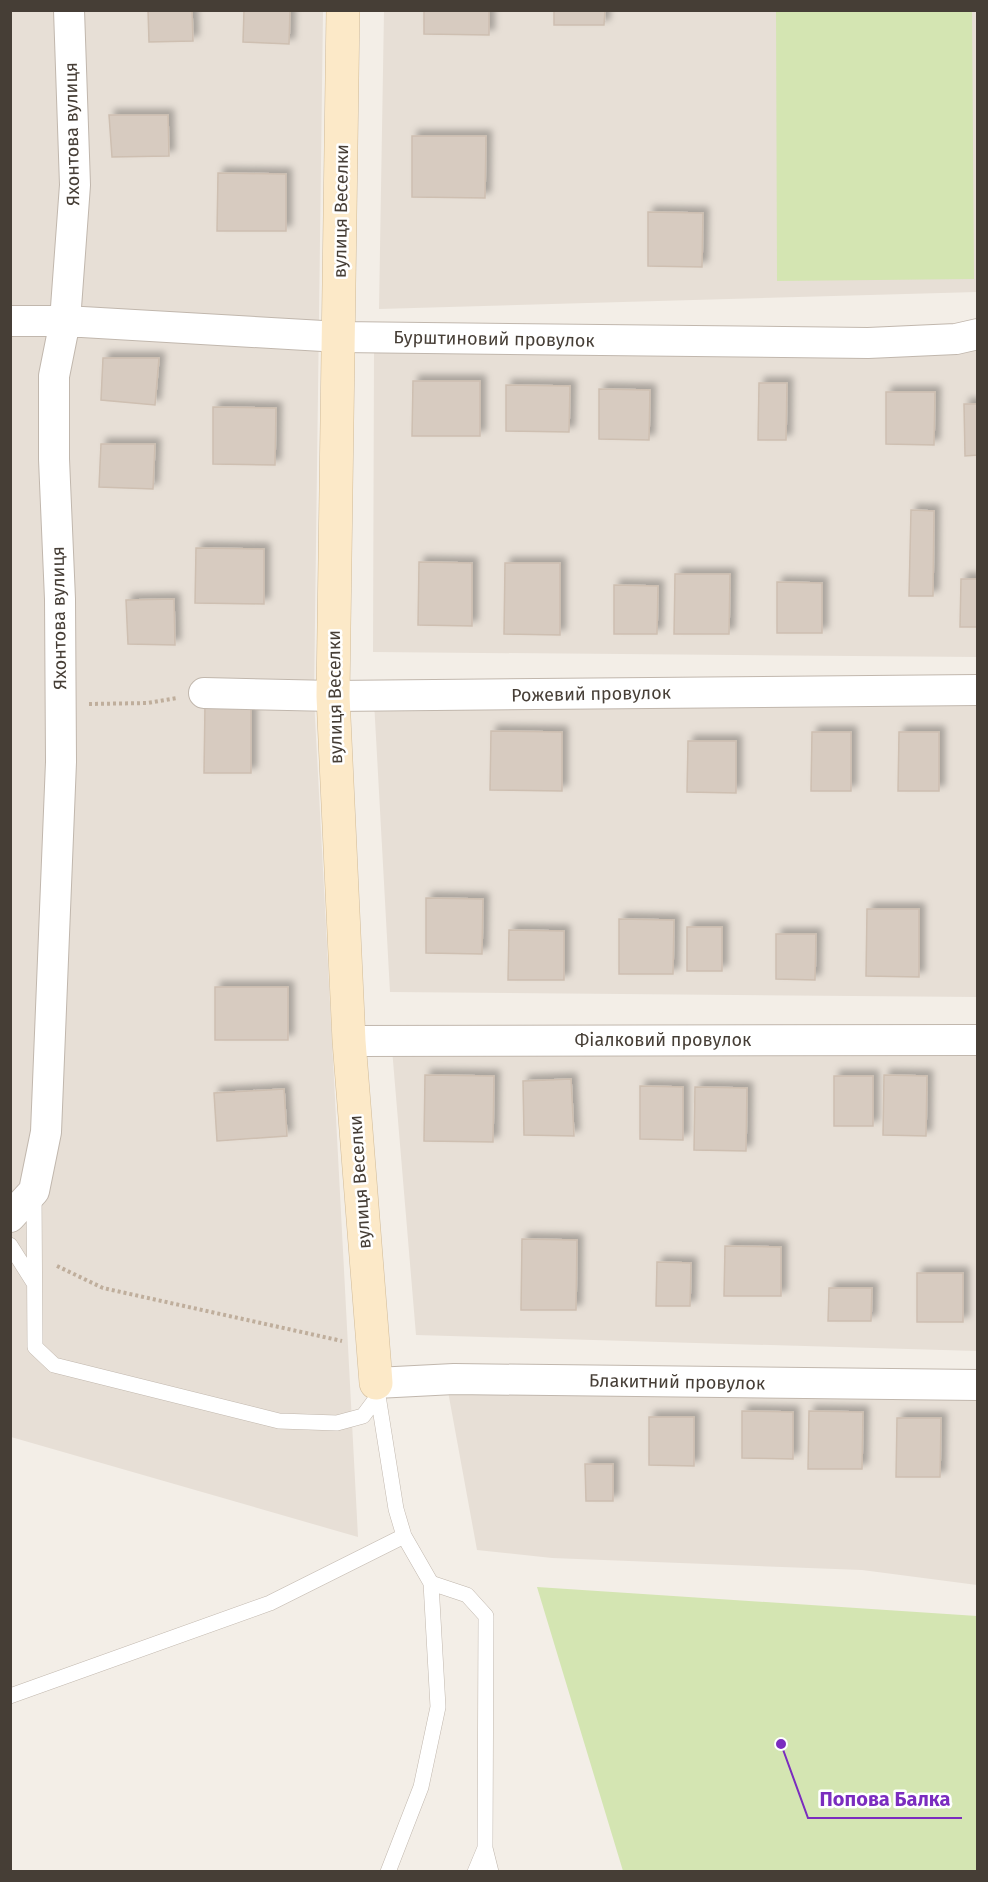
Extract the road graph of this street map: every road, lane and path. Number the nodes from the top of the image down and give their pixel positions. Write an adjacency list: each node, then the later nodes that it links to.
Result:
1 (69, 10): 4 (street, Яхонтова вулиця)
2 (343, 10): 6 (street, вулиця Веселки)
3 (10, 321): 4 (street, Бурштиновий провулок)
4 (65, 321): 6 (street, Бурштиновий провулок); 10 (street, Яхонтова вулиця)
5 (978, 334): 6 (street, Бурштиновий провулок)
6 (340, 337): 9 (street, вулиця Веселки)
7 (978, 690): 9 (street, Рожевий провулок)
8 (204, 693): 9 (street, Рожевий провулок); 10 (path)
9 (333, 696): 12 (street, вулиця Веселки)
10 (60, 704): 13 (street, Яхонтова вулиця)
11 (978, 1040): 12 (street, Фіалковий провулок)
12 (349, 1041): 18 (street, вулиця Веселки)
13 (34, 1191): 14 (street); 16 (lane)
14 (10, 1217)
15 (10, 1245): 17 (lane)
16 (34, 1256): 17 (lane); 18 (path)
17 (35, 1285): 20 (lane)
18 (373, 1340): 20 (street, вулиця Веселки)
19 (978, 1385): 20 (street, Блакитний провулок)
20 (377, 1389): 21 (lane)
21 (404, 1536): 22 (lane); 23 (lane)
22 (431, 1583): 24 (lane); 25 (lane)
23 (10, 1696)
24 (485, 1848): 26 (lane); 27 (lane)
25 (388, 1872)
26 (475, 1872)
27 (491, 1872)

